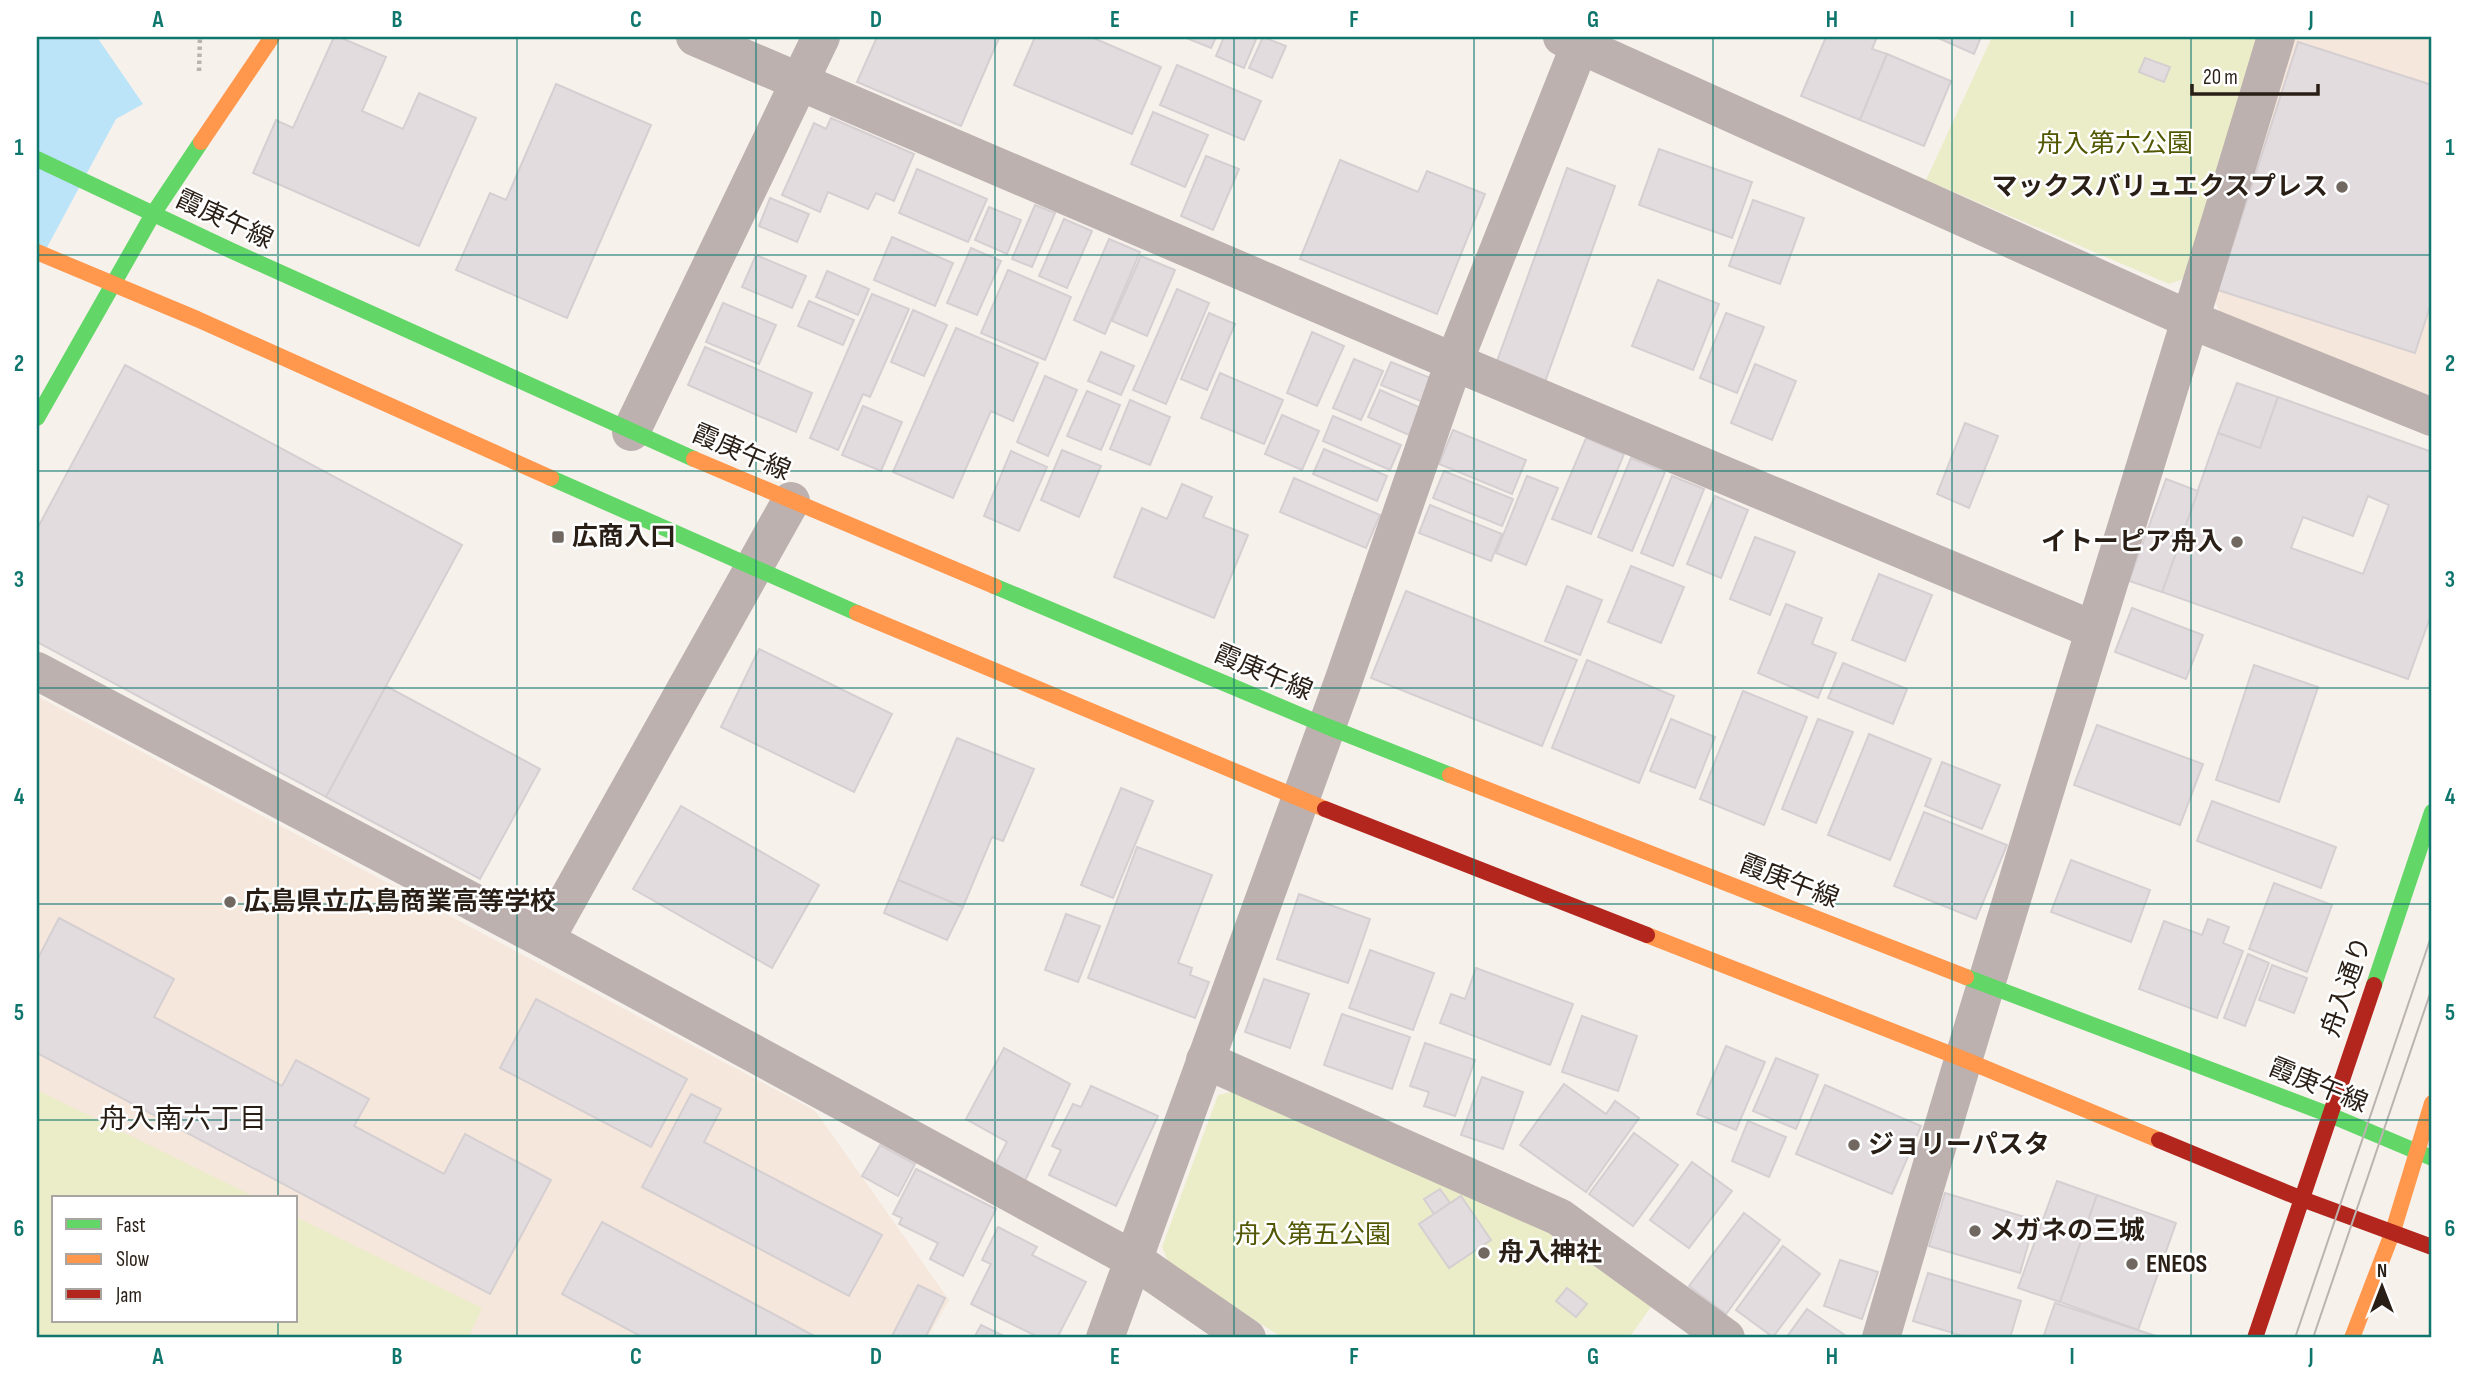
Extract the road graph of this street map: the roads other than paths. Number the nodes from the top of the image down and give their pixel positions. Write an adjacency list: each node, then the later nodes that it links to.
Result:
1 (272, 37): 8 (street)
2 (695, 37): 6 (street)
3 (821, 37): 6 (street)
4 (2276, 37): 11 (street)
5 (1575, 39): 11 (street); 12 (street)
6 (800, 81): 12 (street); 15 (street)
7 (37, 159): 8 (street, 霞庚午線)
8 (153, 214): 10 (street); 15 (street, 霞庚午線)
9 (43, 255): 10 (street)
10 (112, 283): 14 (street); 17 (street)
11 (2191, 320): 13 (street); 18 (street)
12 (1454, 362): 18 (street); 20 (street)
13 (2432, 417)
14 (37, 418)
15 (631, 432): 16 (street, 霞庚午線)
16 (791, 501): 17 (street); 20 (street, 霞庚午線)
17 (754, 569): 21 (street); 23 (street)
18 (2094, 630): 24 (street)
19 (37, 671): 23 (street)
20 (1326, 726): 21 (street); 24 (street, 霞庚午線)
21 (1299, 799): 25 (street); 26 (street)
22 (2432, 811): 28 (street, 舟入通り)
23 (544, 940): 34 (street)
24 (1985, 985): 25 (street); 28 (street, 霞庚午線)
25 (1962, 1059): 31 (street); 38 (street)
26 (1205, 1060): 34 (street); 37 (street)
27 (2432, 1102): 29 (street)
28 (2330, 1115): 29 (street, 霞庚午線); 31 (street, 舟入通り)
29 (2416, 1152): 30 (street, 霞庚午線); 32 (street)
30 (2432, 1158)
31 (2302, 1199): 32 (street); 39 (street, 舟入通り)
32 (2393, 1231): 33 (street); 40 (street)
33 (2432, 1247)
34 (1134, 1260): 35 (street); 36 (street)
35 (1105, 1338)
36 (1247, 1338)
37 (1726, 1338)
38 (1881, 1338)
39 (2255, 1338)
40 (2352, 1338)

